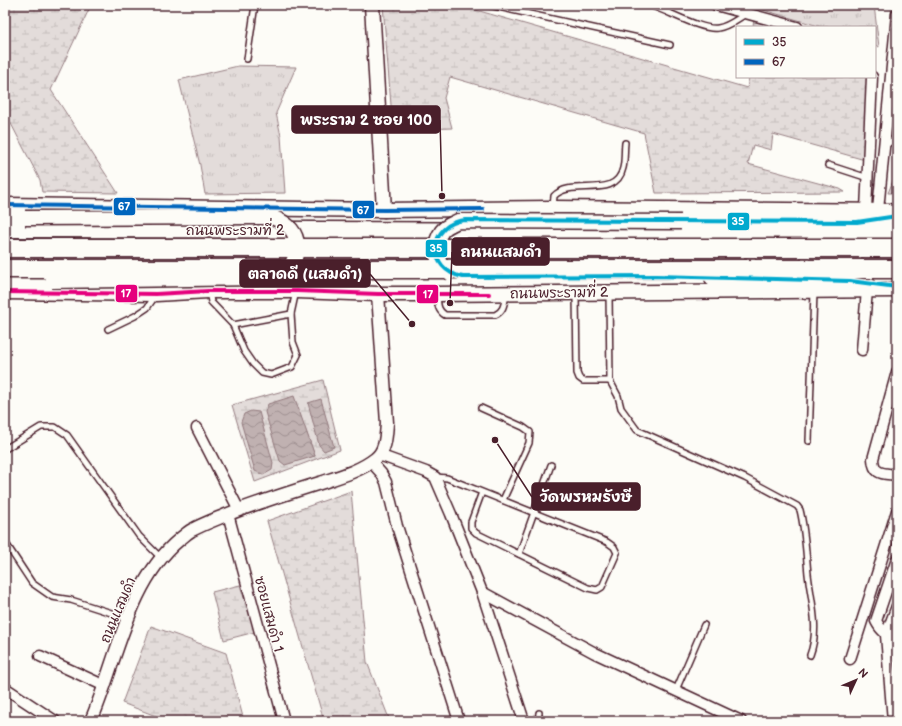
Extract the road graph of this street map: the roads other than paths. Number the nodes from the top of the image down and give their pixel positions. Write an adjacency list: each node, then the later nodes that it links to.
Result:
1 (255, 5): 10 (lane)
2 (372, 5): 19 (main road)
3 (489, 5): 9 (lane)
4 (649, 5): 6 (lane)
5 (716, 5): 6 (street)
6 (748, 13): 8 (street)
7 (897, 14): 14 (street)
8 (794, 26)
9 (670, 45)
10 (248, 59)
11 (872, 78): 16 (street)
12 (897, 137): 14 (lane)
13 (624, 143): 18 (lane)
14 (884, 147): 20 (street)
15 (828, 164): 16 (lane)
16 (868, 178): 20 (street)
17 (5, 205): 19 (main road, ถนนพระรามที่ 2)
18 (553, 208): 19 (main road, ถนนพระรามที่ 2); 20 (main road, ถนนพระรามที่ 2)
19 (384, 210)
20 (872, 210): 21 (main road, ถนนพระรามที่ 2)
21 (897, 210)
22 (897, 216): 33 (main road, bridge)
23 (5, 218): 32 (main road, bridge)
24 (5, 229): 25 (highway, ถนนพระรามที่ 2)
25 (897, 232)
26 (5, 248): 27 (highway, bridge)
27 (897, 248)
28 (5, 265): 29 (highway, ถนนพระรามที่ 2)
29 (897, 265)
30 (5, 269): 31 (highway, bridge)
31 (897, 269)
32 (5, 281)
33 (897, 288): 35 (main road, ถนนพระรามที่ 2)
34 (297, 290): 36 (main road, ถนนพระรามที่ 2); 42 (main road, ถนนพระรามที่ 2); 45 (lane)
35 (867, 290): 37 (main road, ถนนพระรามที่ 2); 48 (street)
36 (208, 291): 41 (main road, ถนนพระรามที่ 2); 46 (lane)
37 (814, 291): 39 (main road, ถนนพระรามที่ 2); 53 (lane)
38 (5, 292): 41 (main road, ถนนพระรามที่ 2)
39 (609, 292): 40 (main road, ถนนพระรามที่ 2); 50 (lane)
40 (576, 293): 44 (main road, ถนนพระรามที่ 2); 50 (lane)
41 (156, 294): 47 (lane)
42 (378, 294): 43 (main road, ถนนพระรามที่ 2); 55 (street)
43 (437, 294): 44 (main road, ถนนพระรามที่ 2); 44 (lane)
44 (506, 294)
45 (291, 314): 46 (lane); 46 (lane)
46 (233, 325)
47 (108, 329)
48 (862, 350)
49 (897, 372): 57 (street)
50 (610, 381): 74 (lane)
51 (481, 408): 60 (lane)
52 (197, 428): 62 (street, ซอยแสมดำ 1)
53 (810, 441)
54 (5, 449): 66 (lane)
55 (375, 459): 58 (street); 62 (street, ถนนแสมดำ); 85 (street)
56 (551, 465): 63 (lane)
57 (897, 475)
58 (435, 477): 59 (lane); 68 (street)
59 (482, 492): 60 (lane); 65 (lane)
60 (503, 500): 63 (lane)
61 (897, 511): 76 (street)
62 (233, 512): 66 (street, ถนนแสมดำ); 84 (street, ซอยแสมดำ 1)
63 (534, 513): 65 (lane); 65 (lane)
64 (5, 542): 70 (lane)
65 (519, 554)
66 (161, 558): 70 (street, ถนนแสมดำ)
67 (897, 559): 72 (street)
68 (482, 592): 79 (street); 86 (street)
69 (897, 606): 72 (street)
70 (128, 619): 77 (street, ถนนแสมดำ)
71 (704, 625): 79 (lane)
72 (886, 634): 73 (street); 80 (street)
73 (897, 639)
74 (810, 655)
75 (40, 656): 77 (street)
76 (850, 659)
77 (105, 686): 83 (street, ถนนแสมดำ)
78 (5, 688): 82 (street)
79 (676, 690): 88 (street)
80 (895, 706): 89 (street)
81 (539, 713): 87 (lane)
82 (55, 721)
83 (91, 721)
84 (284, 721)
85 (459, 721)
86 (524, 721)
87 (538, 721)
88 (741, 721)
89 (894, 721)

